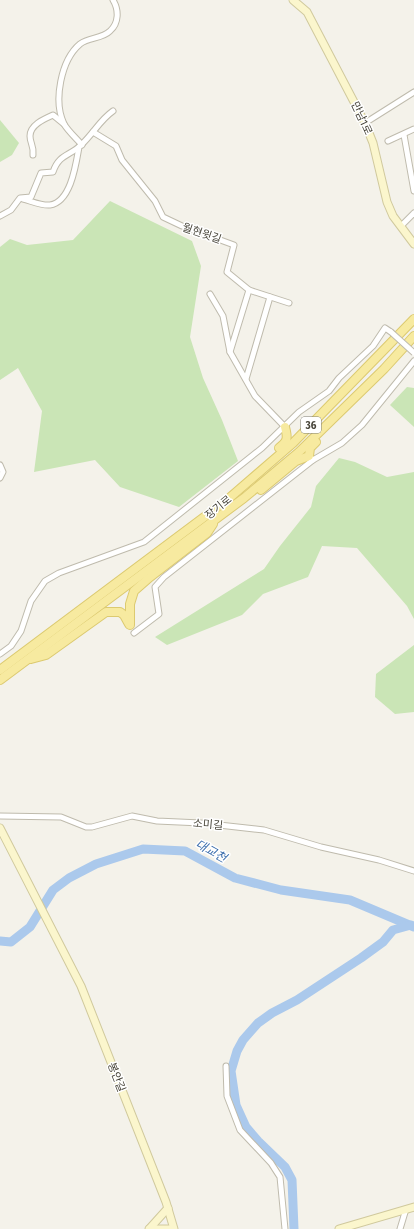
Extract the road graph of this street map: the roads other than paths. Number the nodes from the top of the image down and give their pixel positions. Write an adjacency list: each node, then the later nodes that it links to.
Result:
1 (113, 0): 7 (street)
2 (293, 0): 6 (street, 만남1로)
3 (412, 93): 4 (street); 6 (street)
4 (414, 100)
5 (113, 111): 9 (street)
6 (365, 123): 18 (street, 만남1로)
7 (64, 124): 12 (street); 13 (street)
8 (414, 129): 10 (street)
9 (93, 132): 12 (street); 20 (street, 월현윗길)
10 (404, 135): 11 (street); 14 (street)
11 (388, 141)
12 (81, 146): 15 (street); 15 (street)
13 (33, 155)
14 (414, 191)
15 (20, 198): 17 (street)
16 (414, 213): 18 (street)
17 (0, 216)
18 (401, 226): 19 (street, 만남1로)
19 (414, 244)
20 (249, 290): 22 (street); 26 (street)
21 (210, 294): 26 (street)
22 (270, 297): 23 (street); 30 (street)
23 (289, 303)
24 (414, 319): 31 (main road, 장기로 / 36)
25 (414, 336): 29 (main road, 장기로 / 36)
26 (230, 352): 30 (street)
27 (414, 353): 32 (street, bridge)
28 (414, 362): 33 (street)
29 (384, 369): 33 (main road); 37 (main road, 장기로 / 36)
30 (246, 380): 32 (street)
31 (324, 412): 32 (main road); 36 (main road, 장기로 / 36)
32 (284, 427): 36 (main road); 40 (street)
33 (311, 458): 37 (main road); 39 (street)
34 (0, 465): 35 (street)
35 (0, 478)
36 (249, 480): 42 (main road, 장기로 / 36)
37 (244, 498): 38 (main road, 장기로 / 36)
38 (216, 518): 41 (main road, 장기로 / 36); 41 (main road)
39 (134, 633)
40 (0, 654)
41 (28, 659): 43 (main road, 장기로 / 36)
42 (0, 670)
43 (0, 680)
44 (0, 816): 46 (street, 소미길)
45 (0, 828): 49 (street, 봉안길)
46 (414, 871)
47 (226, 1066): 53 (street)
48 (414, 1207): 50 (street)
49 (168, 1208): 51 (street); 52 (street, 봉안길)
50 (406, 1209): 54 (street); 55 (street)
51 (149, 1229): 52 (street)
52 (172, 1229)
53 (285, 1229)
54 (339, 1229)
55 (400, 1229)

